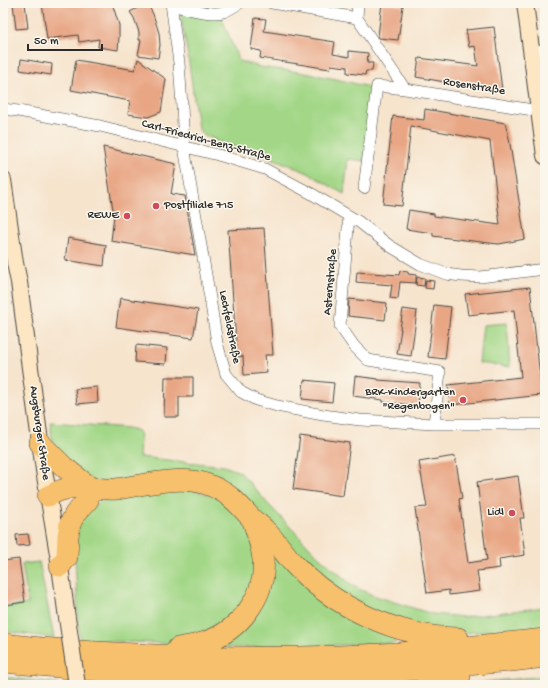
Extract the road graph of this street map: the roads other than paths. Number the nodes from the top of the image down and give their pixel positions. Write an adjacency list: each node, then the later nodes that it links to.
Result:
1 (240, 3): 5 (street)
2 (272, 3): 6 (street)
3 (358, 3): 6 (street)
4 (524, 3): 7 (main road)
5 (171, 4): 11 (street, Lechfeldstraße)
6 (356, 18): 8 (street)
7 (538, 51): 10 (main road)
8 (405, 89): 10 (street, Rosenstraße); 14 (street, Rosenstraße)
9 (3, 109): 11 (street, Carl-Friedrich-Benz-Straße)
10 (539, 111): 12 (main road)
11 (184, 147): 15 (street, Carl-Friedrich-Benz-Straße); 17 (street, Lechfeldstraße)
12 (545, 156)
13 (3, 180): 19 (main road, Augsburger Straße)
14 (364, 188)
15 (349, 216): 16 (street, Carl-Friedrich-Benz-Straße); 17 (street, Asternstraße)
16 (545, 269)
17 (434, 424): 18 (street, Lechfeldstraße)
18 (545, 424)
19 (40, 443): 20 (highway); 21 (main road, Augsburger Straße)
20 (89, 494): 21 (highway); 22 (highway); 23 (highway)
21 (48, 496): 23 (main road, Augsburger Straße)
22 (252, 518): 25 (highway); 27 (highway)
23 (60, 566): 32 (main road, Augsburger Straße, bridge)
24 (545, 639): 25 (highway)
25 (520, 642): 27 (highway)
26 (3, 644): 27 (highway)
27 (109, 652)
28 (545, 657): 29 (highway)
29 (511, 661): 31 (highway); 34 (highway)
30 (3, 662): 31 (highway)
31 (171, 675): 33 (highway)
32 (77, 685)
33 (212, 685)
34 (426, 685)

